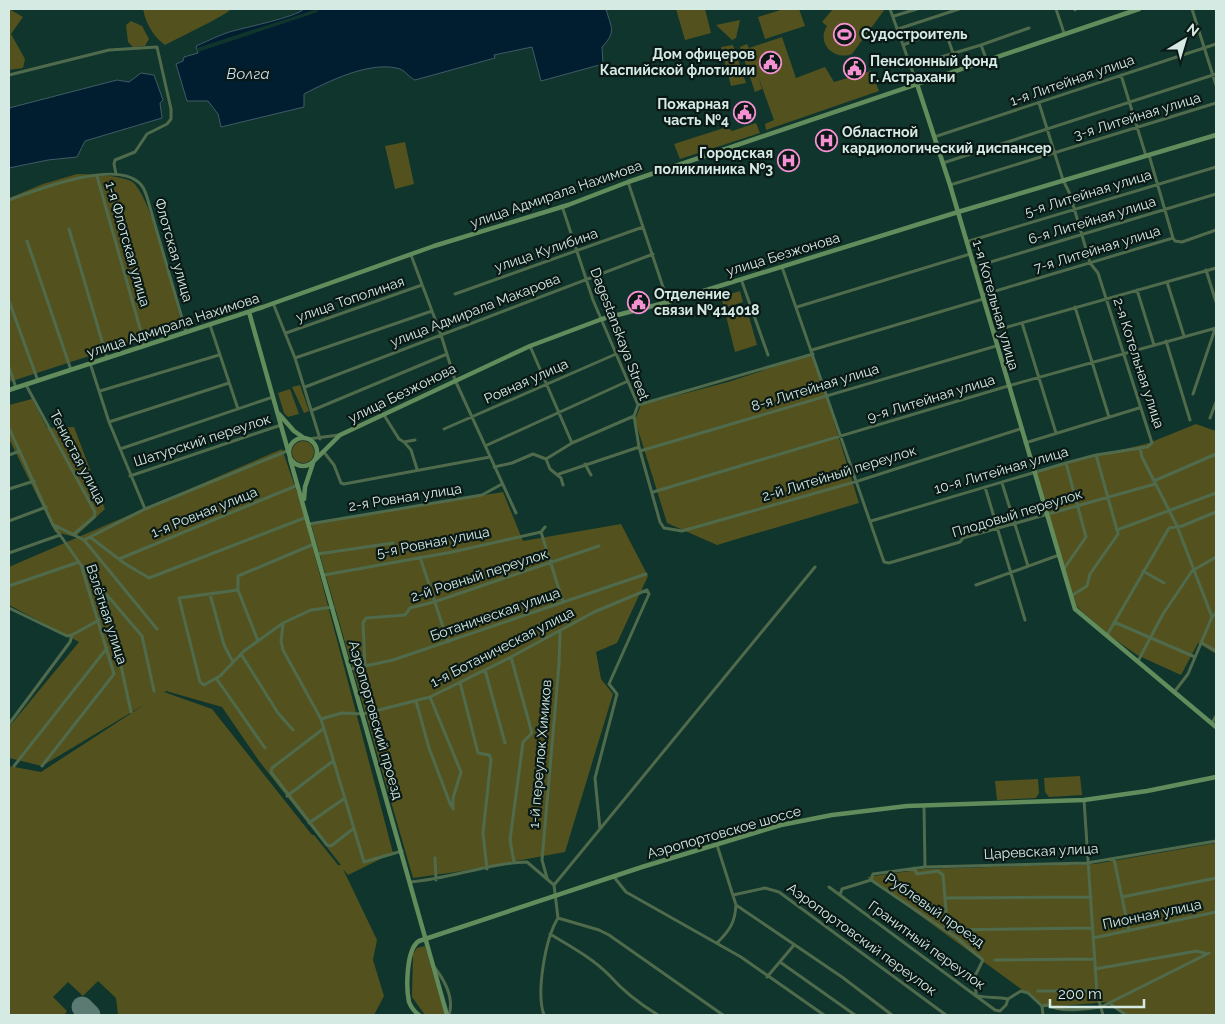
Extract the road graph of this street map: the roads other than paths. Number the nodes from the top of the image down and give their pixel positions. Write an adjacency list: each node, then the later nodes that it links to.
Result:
1 (890, 9): 7 (street, 1-я Котельная улица)
2 (917, 9): 7 (street)
3 (959, 9): 9 (street)
4 (1056, 9): 10 (street)
5 (1139, 9): 10 (main road, улица Адмирала Нахимова)
6 (1192, 9): 14 (street)
7 (893, 16): 9 (street, 1-я Котельная улица)
8 (1029, 28): 13 (street)
9 (898, 29): 12 (street, 1-я Котельная улица)
10 (1064, 34): 16 (main road, улица Адмирала Нахимова)
11 (1216, 44): 14 (street, 1-я Литейная улица)
12 (903, 45): 15 (street); 17 (street, 1-я Котельная улица)
13 (981, 45): 15 (street); 16 (street)
14 (1204, 47): 19 (street, 1-я Литейная улица); 20 (street)
15 (953, 53): 17 (street)
16 (988, 62): 21 (main road, улица Адмирала Нахимова)
17 (911, 66): 21 (street, 1-я Котельная улица)
18 (9, 74): 34 (street)
19 (1121, 75): 23 (street, 1-я Литейная улица); 24 (street)
20 (1215, 75): 22 (street); 24 (street)
21 (917, 84): 29 (main road, 1-я Котельная улица); 37 (main road, улица Адмирала Нахимова)
22 (1216, 85)
23 (1039, 103): 27 (street, 2-я Котельная улица); 29 (street, 1-я Литейная улица)
24 (1129, 103): 26 (street); 27 (street)
25 (1216, 103): 26 (street, 3-я Литейная улица)
26 (1137, 128): 30 (street, 3-я Литейная улица); 31 (street)
27 (1047, 129): 30 (street, 2-я Котельная улица); 32 (street)
28 (1216, 135): 31 (main road, улица Безжонова)
29 (934, 137): 32 (main road, 1-я Котельная улица)
30 (1055, 153): 36 (street, 2-я Котельная улица); 39 (street, 3-я Литейная улица)
31 (1147, 155): 36 (main road, улица Безжонова); 38 (street)
32 (943, 164): 39 (main road, 1-я Котельная улица)
33 (1216, 167): 38 (street, 5-я Литейная улица)
34 (116, 174): 35 (street); 83 (street, Флотская улица)
35 (97, 176): 41 (street); 89 (street, 1-я Флотская улица)
36 (1064, 180): 43 (street, 2-я Котельная улица); 45 (main road, улица Безжонова)
37 (628, 182): 42 (main road, улица Адмирала Нахимова); 46 (street)
38 (1157, 184): 43 (street, 5-я Литейная улица); 44 (street)
39 (950, 186): 45 (main road, 1-я Котельная улица)
40 (1216, 194): 44 (street, 6-я Литейная улица)
41 (9, 200)
42 (562, 206): 53 (street, Dagestanskaya Street); 56 (main road, улица Адмирала Нахимова)
43 (1073, 210): 49 (street, 2-я Котельная улица); 52 (street, 5-я Литейная улица)
44 (1165, 210): 49 (street, 6-я Литейная улица); 50 (street)
45 (958, 212): 52 (main road, 1-я Котельная улица); 58 (main road, улица Безжонова)
46 (643, 227): 53 (street, улица Кулибина); 54 (street)
47 (69, 229): 98 (street)
48 (1216, 230): 50 (street, 7-я Литейная улица)
49 (1082, 236): 57 (street, 2-я Котельная улица); 59 (street, 6-я Литейная улица)
50 (1173, 238): 57 (street, 7-я Литейная улица)
51 (27, 241): 103 (street)
52 (966, 242): 55 (main road, 1-я Котельная улица)
53 (576, 252): 63 (street, Dagestanskaya Street); 67 (street, улица Кулибина)
54 (653, 254): 63 (street, улица Адмирала Макарова); 71 (street)
55 (970, 254): 59 (main road, 1-я Котельная улица); 74 (street)
56 (410, 255): 65 (street); 73 (main road, улица Адмирала Нахимова)
57 (1090, 263): 68 (street, 7-я Литейная улица); 69 (street, 2-я Котельная улица)
58 (782, 266): 62 (main road, улица Безжонова); 74 (street)
59 (974, 267): 68 (main road, 1-я Котельная улица)
60 (1216, 268): 61 (street)
61 (1206, 270): 64 (street); 72 (street)
62 (741, 279): 71 (main road, улица Безжонова); 97 (street)
63 (587, 280): 78 (street, Dagestanskaya Street); 85 (street, улица Адмирала Макарова)
64 (1167, 282): 66 (street); 86 (street)
65 (422, 285): 76 (street); 84 (street, улица Тополиная)
66 (1137, 290): 69 (street); 88 (street)
67 (455, 294)
68 (982, 297): 82 (main road, 1-я Котельная улица); 92 (street, 7-я Литейная улица)
69 (1106, 299): 75 (street); 95 (street, 2-я Котельная улица)
70 (9, 301): 106 (street)
71 (668, 302): 78 (main road, улица Безжонова)
72 (1216, 302)
73 (273, 304): 77 (main road, улица Адмирала Нахимова); 84 (street)
74 (797, 307): 92 (street)
75 (1075, 308): 79 (street); 101 (street)
76 (432, 310): 85 (street); 99 (street)
77 (249, 312): 80 (main road, улица Адмирала Нахимова); 118 (main road)
78 (602, 319): 90 (main road, улица Безжонова); 94 (street, Dagestanskaya Street)
79 (1022, 322): 82 (street); 104 (street)
80 (210, 325): 83 (main road, улица Адмирала Нахимова); 96 (street)
81 (1216, 328): 86 (street, 9-я Литейная улица); 116 (street)
82 (992, 331): 91 (main road, 1-я Котельная улица)
83 (186, 333): 89 (main road, улица Адмирала Нахимова)
84 (286, 333): 99 (street)
85 (441, 335): 93 (street); 112 (street, улица Адмирала Макарова)
86 (1184, 336): 87 (street, 9-я Литейная улица)
87 (1166, 341): 88 (street, 9-я Литейная улица); 131 (street)
88 (1154, 345): 95 (street, 9-я Литейная улица)
89 (145, 346): 98 (main road, улица Адмирала Нахимова)
90 (530, 346): 105 (main road, улица Безжонова); 109 (street)
91 (996, 346): 111 (main road, 1-я Котельная улица); 117 (street, 8-я Литейная улица)
92 (812, 352): 117 (street); 120 (street, 7-я Литейная улица)
93 (447, 354): 105 (street); 124 (street)
94 (616, 354): 107 (street, Dagestanskaya Street); 109 (street, Ровная улица)
95 (1123, 354): 101 (street, 9-я Литейная улица); 121 (street, 2-я Котельная улица)
96 (219, 355): 108 (street); 115 (street)
97 (768, 355)
98 (107, 358): 100 (main road, улица Адмирала Нахимова)
99 (295, 358): 112 (street)
100 (90, 363): 103 (main road, улица Адмирала Нахимова); 115 (street)
101 (1093, 363): 104 (street, 9-я Литейная улица); 129 (street)
102 (9, 366): 113 (street)
103 (71, 370): 106 (main road, улица Адмирала Нахимова)
104 (1039, 378): 111 (street, 9-я Литейная улица); 137 (street)
105 (455, 380): 126 (main road, улица Безжонова); 128 (street)
106 (38, 381): 110 (main road, улица Адмирала Нахимова)
107 (628, 381): 120 (street, Dagestanskaya Street); 125 (street)
108 (229, 383): 122 (street); 132 (street)
109 (546, 384): 125 (street); 128 (street, Ровная улица)
110 (26, 385): 113 (main road, улица Адмирала Нахимова); 199 (street, Тенистая улица)
111 (1008, 386): 135 (main road, 1-я Котельная улица); 139 (street, 9-я Литейная улица)
112 (305, 387): 124 (street)
113 (16, 388): 114 (main road, улица Адмирала Нахимова)
114 (9, 390)
115 (100, 391): 132 (street)
116 (1193, 394)
117 (827, 395): 139 (street); 148 (street, 8-я Литейная улица)
118 (272, 397): 122 (street); 123 (main road)
119 (1216, 402): 130 (street)
120 (638, 405): 127 (street, Dagestanskaya Street)
121 (1139, 408): 129 (street); 147 (street, 2-я Котельная улица)
122 (238, 409): 149 (street)
123 (276, 409): 133 (main road, Аэропортовский проезд); 140 (main road)
124 (313, 410): 141 (street)
125 (559, 412): 144 (street); 146 (street)
126 (384, 415): 138 (main road, улица Безжонова); 143 (street)
127 (634, 416): 144 (street); 148 (street, Dagestanskaya Street)
128 (472, 417): 136 (street, Ровная улица); 146 (street)
129 (1109, 417): 137 (street)
130 (1210, 418)
131 (1190, 420)
132 (109, 422): 149 (street)
133 (281, 426): 154 (main road, Аэропортовский проезд); 166 (street, Шатурский переулок)
134 (9, 428): 150 (street, Взлётная улица)
135 (1020, 428): 145 (main road, 1-я Котельная улица); 168 (street, 2-й Литейный переулок)
136 (444, 429)
137 (1056, 433): 145 (street)
138 (340, 435): 141 (street); 151 (main road, улица Безжонова)
139 (841, 437): 168 (street); 176 (street, 9-я Литейная улица)
140 (308, 439): 141 (street); 154 (main road); 158 (main road)
141 (320, 439)
142 (415, 440): 143 (street)
143 (404, 442): 162 (street)
144 (572, 443): 157 (street)
145 (1024, 443): 164 (main road, 1-я Котельная улица)
146 (485, 446): 156 (street)
147 (1140, 448): 155 (street, 10-я Литейная улица); 169 (street)
148 (640, 449): 160 (street); 176 (street, Dagestanskaya Street)
149 (120, 450): 166 (street)
150 (20, 451): 153 (street); 167 (street, Взлётная улица)
151 (323, 451): 158 (main road, улица Безжонова); 162 (street)
152 (1216, 454): 169 (street, Плодовый переулок)
153 (9, 455)
154 (289, 455): 158 (main road); 173 (main road, Аэропортовский проезд); 182 (street)
155 (1096, 455): 159 (street, 10-я Литейная улица); 178 (street)
156 (490, 457): 161 (street); 162 (street)
157 (546, 459): 161 (street); 163 (street)
158 (314, 461): 181 (main road)
159 (1066, 463): 164 (street, 10-я Литейная улица); 179 (street)
160 (585, 464): 163 (street); 165 (street)
161 (494, 467): 171 (street)
162 (418, 470)
163 (559, 474): 172 (street)
164 (1034, 474): 170 (street, 10-я Литейная улица); 186 (main road, 1-я Котельная улица)
165 (591, 475)
166 (130, 476): 182 (street)
167 (34, 481): 175 (street); 180 (street, Взлётная улица)
168 (858, 481): 189 (street); 195 (street, 2-й Литейный переулок)
169 (1154, 482): 178 (street, Плодовый переулок); 183 (street)
170 (1002, 483): 174 (street, 10-я Литейная улица); 191 (street)
171 (502, 484): 185 (street); 190 (street, 2-я Ровная улица)
172 (563, 485)
173 (298, 486): 181 (main road, Аэропортовский проезд); 211 (street, 1-я Ровная улица)
174 (985, 487): 189 (street, 10-я Литейная улица); 196 (street)
175 (9, 489)
176 (653, 492): 195 (street, Dagestanskaya Street)
177 (1216, 494): 183 (street)
178 (1108, 498): 179 (street, Плодовый переулок); 197 (street)
179 (1078, 506): 186 (street, Плодовый переулок); 217 (street)
180 (46, 507): 188 (street); 192 (street, Взлётная улица)
181 (305, 508): 187 (main road, Аэропортовский проезд)
182 (144, 510): 201 (street)
183 (1170, 512): 193 (street); 197 (street)
184 (1216, 512): 193 (street)
185 (516, 513)
186 (1046, 514): 191 (street, Плодовый переулок); 208 (main road, 1-я Котельная улица)
187 (308, 517): 190 (main road, Аэропортовский проезд); 211 (street)
188 (9, 521)
189 (871, 521): 196 (street, Плодовый переулок)
190 (309, 524): 204 (main road, Аэропортовский проезд)
191 (1014, 524): 196 (street, Плодовый переулок); 214 (street)
192 (53, 525): 199 (street); 200 (street, Взлётная улица)
193 (1177, 526): 216 (street); 218 (street)
194 (545, 527): 198 (street)
195 (664, 528)
196 (998, 528): 219 (street)
197 (1117, 530): 228 (street)
198 (542, 532): 210 (street, 5-я Ровная улица); 212 (street)
199 (74, 534): 202 (street)
200 (60, 535): 206 (street); 213 (street, Взлётная улица)
201 (89, 537): 202 (street); 211 (street)
202 (84, 540): 239 (street)
203 (393, 543): 207 (street)
204 (315, 544): 207 (main road, Аэропортовский проезд); 225 (street)
205 (599, 546): 212 (street, 2-й Ровный переулок)
206 (9, 553)
207 (318, 554): 221 (main road, Аэропортовский проезд)
208 (1058, 556): 214 (street); 217 (main road, 1-я Котельная улица)
209 (1216, 557): 216 (street)
210 (420, 558): 221 (street, 5-я Ровная улица); 229 (street)
211 (119, 560)
212 (551, 563): 229 (street, 2-й Ровный переулок); 230 (street)
213 (80, 564): 224 (street); 226 (street); 235 (street, Взлётная улица)
214 (1028, 566): 219 (street)
215 (815, 567): 284 (street)
216 (1195, 569): 234 (street); 243 (street)
217 (1063, 571): 228 (main road, 1-я Котельная улица)
218 (1143, 571): 222 (street); 237 (street)
219 (1011, 572): 223 (street); 236 (street)
220 (646, 574): 230 (street, Ботаническая улица)
221 (324, 575): 231 (main road, Аэропортовский проезд)
222 (1164, 583)
223 (976, 585)
224 (9, 586)
225 (238, 590): 227 (street); 244 (street)
226 (104, 592): 259 (street); 263 (street)
227 (210, 594): 253 (street); 257 (street)
228 (1071, 596): 242 (main road, 1-я Котельная улица)
229 (434, 602): 245 (street); 254 (street, 2-й Ровный переулок)
230 (563, 602): 245 (street, Ботаническая улица)
231 (333, 607): 238 (street); 255 (main road, Аэропортовский проезд)
232 (9, 608): 241 (street)
233 (1216, 613): 234 (street)
234 (1212, 617): 246 (street)
235 (99, 620): 241 (street); 247 (street, Взлётная улица)
236 (1025, 620)
237 (1114, 622): 242 (street); 243 (street)
238 (283, 623): 244 (street); 266 (street)
239 (157, 629)
240 (560, 632): 250 (street, 1-я Ботаническая улица); 284 (street, 1-я Ботаническая улица); 296 (street, 1-й переулок Химиков)
241 (72, 635): 268 (street)
242 (1107, 635): 252 (main road)
243 (1150, 638): 251 (street); 252 (street)
244 (258, 641): 249 (street)
245 (448, 642): 254 (street, Ботаническая улица)
246 (1202, 643): 248 (street); 251 (street)
247 (108, 648): 275 (street); 276 (street, Взлётная улица)
248 (1216, 651)
249 (241, 654): 253 (street); 271 (street)
250 (511, 658): 256 (street, 1-я Ботаническая улица); 290 (street)
251 (1195, 658): 260 (street)
252 (1138, 661): 260 (main road)
253 (233, 662): 257 (street)
254 (365, 666): 255 (street, Ботаническая улица)
255 (351, 669): 264 (main road, Аэропортовский проезд)
256 (485, 670): 258 (street, 1-я Ботаническая улица); 272 (street)
257 (216, 678): 273 (street)
258 (460, 682): 261 (street, 1-я Ботаническая улица); 294 (street)
259 (154, 691)
260 (1175, 691): 267 (main road)
261 (430, 697): 262 (street, 1-я Ботаническая улица); 262 (street)
262 (416, 701): 264 (street, 1-я Ботаническая улица)
263 (130, 712)
264 (363, 714): 266 (street, 1-я Ботаническая улица); 287 (main road, Аэропортовский проезд)
265 (1216, 716): 267 (street)
266 (321, 719): 270 (street)
267 (1212, 723): 269 (main road)
268 (9, 724)
269 (1216, 727)
270 (323, 729): 274 (street); 278 (street)
271 (293, 730)
272 (505, 743)
273 (265, 748)
274 (333, 761): 278 (street); 279 (street)
275 (14, 766)
276 (42, 766)
277 (1216, 777): 280 (main road, Аэропортовское шоссе)
278 (287, 796): 282 (street)
279 (345, 798): 282 (street); 283 (street)
280 (1084, 800): 281 (main road, Аэропортовское шоссе); 291 (street)
281 (924, 806): 286 (main road, Аэропортовское шоссе); 292 (street)
282 (309, 823): 283 (street)
283 (354, 828): 287 (street)
284 (600, 829): 301 (street)
285 (1216, 841): 289 (street, Царевская улица)
286 (716, 843): 295 (main road, Аэропортовское шоссе); 303 (street)
287 (402, 851): 300 (main road, Аэропортовский проезд)
288 (435, 858): 298 (street)
289 (1114, 858): 291 (street, Царевская улица); 306 (street)
290 (514, 862): 294 (street); 296 (street)
291 (1088, 863): 292 (street, Царевская улица); 305 (street)
292 (925, 867): 293 (street, Царевская улица)
293 (914, 868): 299 (street, Царевская улица); 308 (street)
294 (487, 869): 298 (street)
295 (614, 877): 307 (main road, Аэропортовское шоссе); 318 (street)
296 (547, 878): 301 (street)
297 (1216, 878): 306 (street)
298 (436, 880): 300 (street)
299 (871, 880): 304 (street, Рублевый проезд); 313 (street, Рублевый проезд)
300 (410, 882): 316 (main road, Аэропортовский проезд)
301 (554, 885): 307 (street)
302 (829, 887): 304 (street, Гранитный переулок)
303 (732, 895): 309 (street); 340 (street, Аэропортовский переулок)
304 (840, 895): 327 (street, Гранитный переулок)
305 (1091, 897): 308 (street); 312 (street)
306 (1122, 897): 314 (street)
307 (554, 898): 311 (street); 316 (main road, Аэропортовское шоссе)
308 (946, 898): 313 (street)
309 (736, 905): 318 (street); 319 (street)
310 (1216, 912): 314 (street, Пионная улица)
311 (558, 918): 315 (street); 336 (street)
312 (1092, 928): 313 (street); 317 (street)
313 (945, 930): 327 (street, Рублевый проезд)
314 (1129, 931): 317 (street, Пионная улица)
315 (550, 934): 334 (street); 335 (street)
316 (426, 938): 332 (main road); 333 (main road, Аэропортовский проезд)
317 (1093, 938): 320 (street)
318 (718, 942): 324 (street)
319 (794, 945): 322 (street); 339 (street)
320 (1094, 959): 321 (street); 323 (street)
321 (995, 960)
322 (780, 962): 324 (street); 338 (street)
323 (1095, 969): 326 (street); 329 (street)
324 (767, 977): 337 (street)
325 (1038, 991): 326 (street)
326 (1096, 991): 331 (street)
327 (976, 995): 328 (street); 328 (street, Гранитный переулок)
328 (1008, 999): 330 (street)
329 (1108, 1003): 331 (street); 343 (street)
330 (1042, 1006): 331 (street); 341 (street)
331 (1101, 1006): 342 (street)
332 (419, 1015)
333 (448, 1015)
334 (544, 1015)
335 (658, 1015)
336 (723, 1015)
337 (824, 1015)
338 (854, 1015)
339 (892, 1015)
340 (946, 1015)
341 (1043, 1015)
342 (1103, 1015)
343 (1126, 1015)

